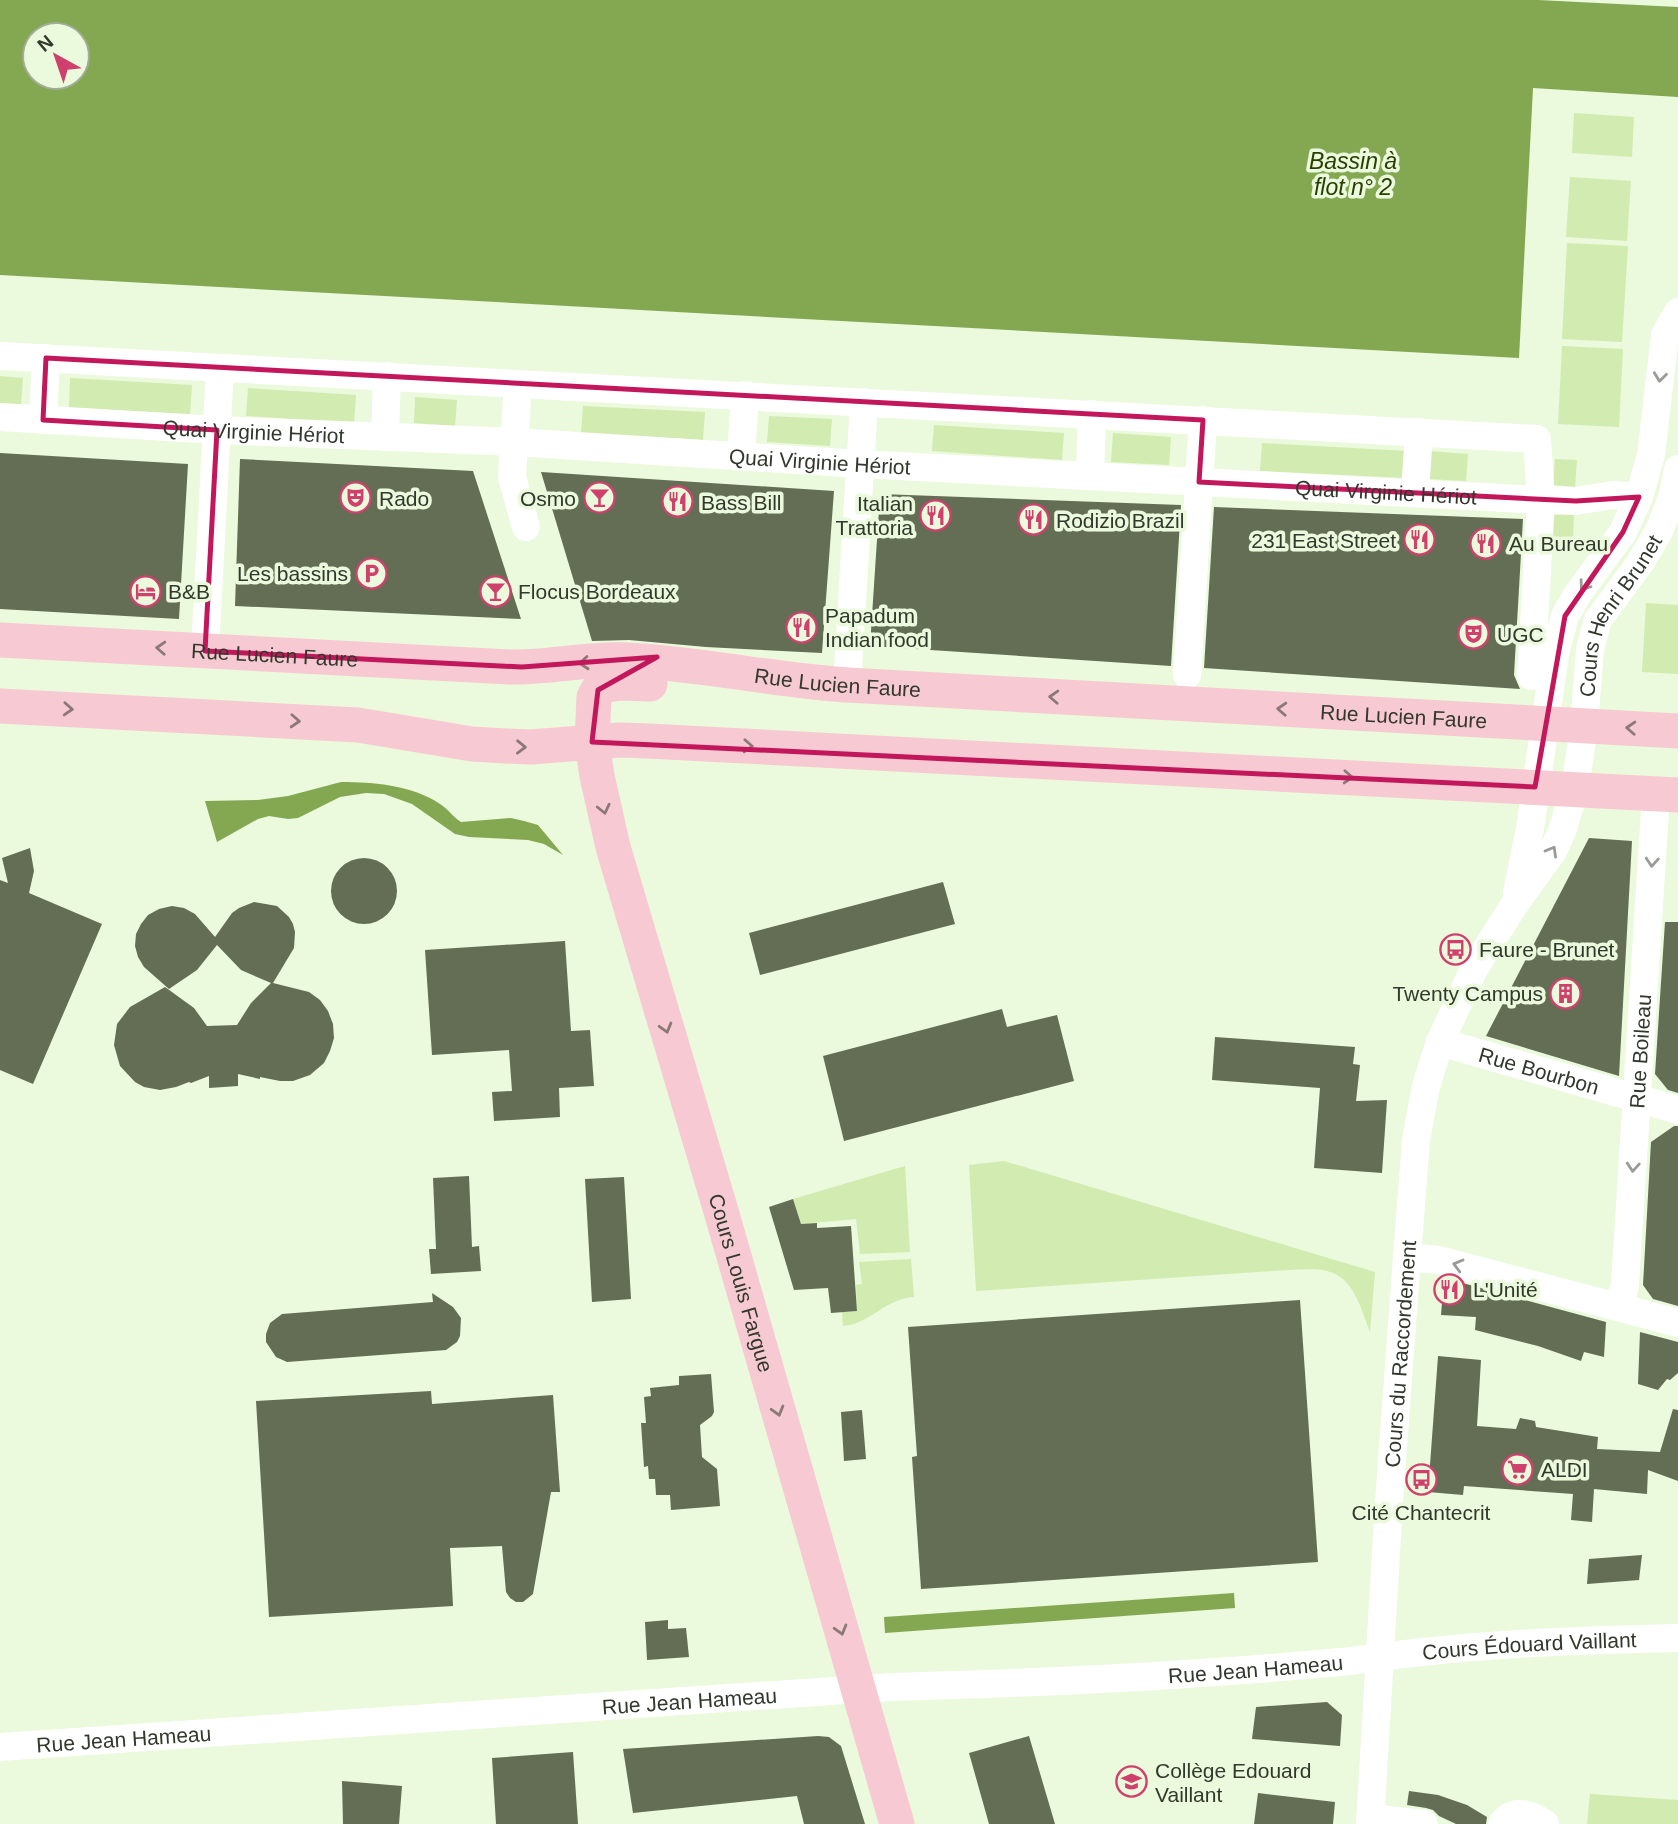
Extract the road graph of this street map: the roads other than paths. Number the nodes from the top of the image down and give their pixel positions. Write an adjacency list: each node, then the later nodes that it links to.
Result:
1 (1678, 312): 23 (street, Cours Henri Brunet, one-way to 23)
2 (0, 356): 3 (street)
3 (46, 358): 4 (street); 11 (street)
4 (220, 368): 5 (street); 13 (street)
5 (387, 376): 6 (street); 15 (street)
6 (518, 385): 7 (street); 16 (street)
7 (745, 396): 8 (street); 17 (street)
8 (864, 402): 9 (street); 18 (street)
9 (1092, 414): 12 (street); 20 (street)
10 (0, 417): 11 (street, Quai Virginie Hériot)
11 (43, 420): 13 (street, Quai Virginie Hériot)
12 (1203, 420): 14 (street); 21 (street)
13 (217, 430): 15 (street, Quai Virginie Hériot); 27 (street)
14 (1419, 432): 22 (street); 24 (street)
15 (385, 437): 16 (street, Quai Virginie Hériot)
16 (514, 442): 17 (street, Quai Virginie Hériot); 25 (street)
17 (741, 456): 18 (street, Quai Virginie Hériot)
18 (861, 464): 20 (street, Quai Virginie Hériot); 31 (street)
19 (1678, 469): 34 (street, Cours Henri Brunet)
20 (1090, 476): 21 (street, Quai Virginie Hériot)
21 (1199, 482): 22 (street, Quai Virginie Hériot); 28 (street)
22 (1415, 493): 24 (street, Quai Virginie Hériot)
23 (1639, 497): 24 (street, Quai Virginie Hériot); 33 (street, Cours Henri Brunet, one-way to 33)
24 (1541, 500): 29 (street)
25 (526, 527)
26 (0, 639): 27 (main road, Rue Lucien Faure, one-way to 26)
27 (205, 651): 30 (main road, Rue Lucien Faure, one-way to 27)
28 (1187, 675)
29 (1531, 676)
30 (771, 678): 31 (main road, Rue Lucien Faure); 36 (main road, Cours Louis Fargue)
31 (847, 685): 33 (main road, Rue Lucien Faure, one-way to 31)
32 (0, 706): 36 (main road, one-way to 36)
33 (1545, 723): 34 (main road, Rue Lucien Faure); 37 (street, Cours Henri Brunet)
34 (1584, 726): 35 (main road, Rue Lucien Faure, one-way to 34); 38 (street, Cours Henri Brunet)
35 (1678, 731)
36 (592, 742): 37 (main road, one-way to 37); 49 (main road, Cours Louis Fargue, one-way to 49)
37 (1535, 787): 38 (main road); 40 (street, Cours du Raccordement)
38 (1575, 789): 39 (main road); 40 (street, Cours du Raccordement, one-way to 38)
39 (1667, 794): 42 (street, Rue Boileau, one-way to 42)
40 (1514, 905): 41 (street, Cours du Raccordement)
41 (1440, 1042): 42 (street, Rue Bourbon); 44 (street, Cours du Raccordement)
42 (1637, 1099): 43 (street, Rue Bourbon); 45 (street, Rue Boileau, one-way to 45)
43 (1678, 1110)
44 (1407, 1257): 45 (street, one-way to 44); 48 (street, Cours du Raccordement)
45 (1619, 1307): 46 (street)
46 (1678, 1323)
47 (1678, 1638): 48 (street, Cours Édouard Vaillant)
48 (1380, 1657): 49 (street, Rue Jean Hameau); 51 (street, Cours du Raccordement)
49 (858, 1690): 50 (street, Rue Jean Hameau); 52 (main road, Cours Louis Fargue)
50 (0, 1747)
51 (1370, 1821): 53 (street)
52 (897, 1824)
53 (1424, 1824)
54 (1502, 1824): 55 (street)
55 (1545, 1824)

